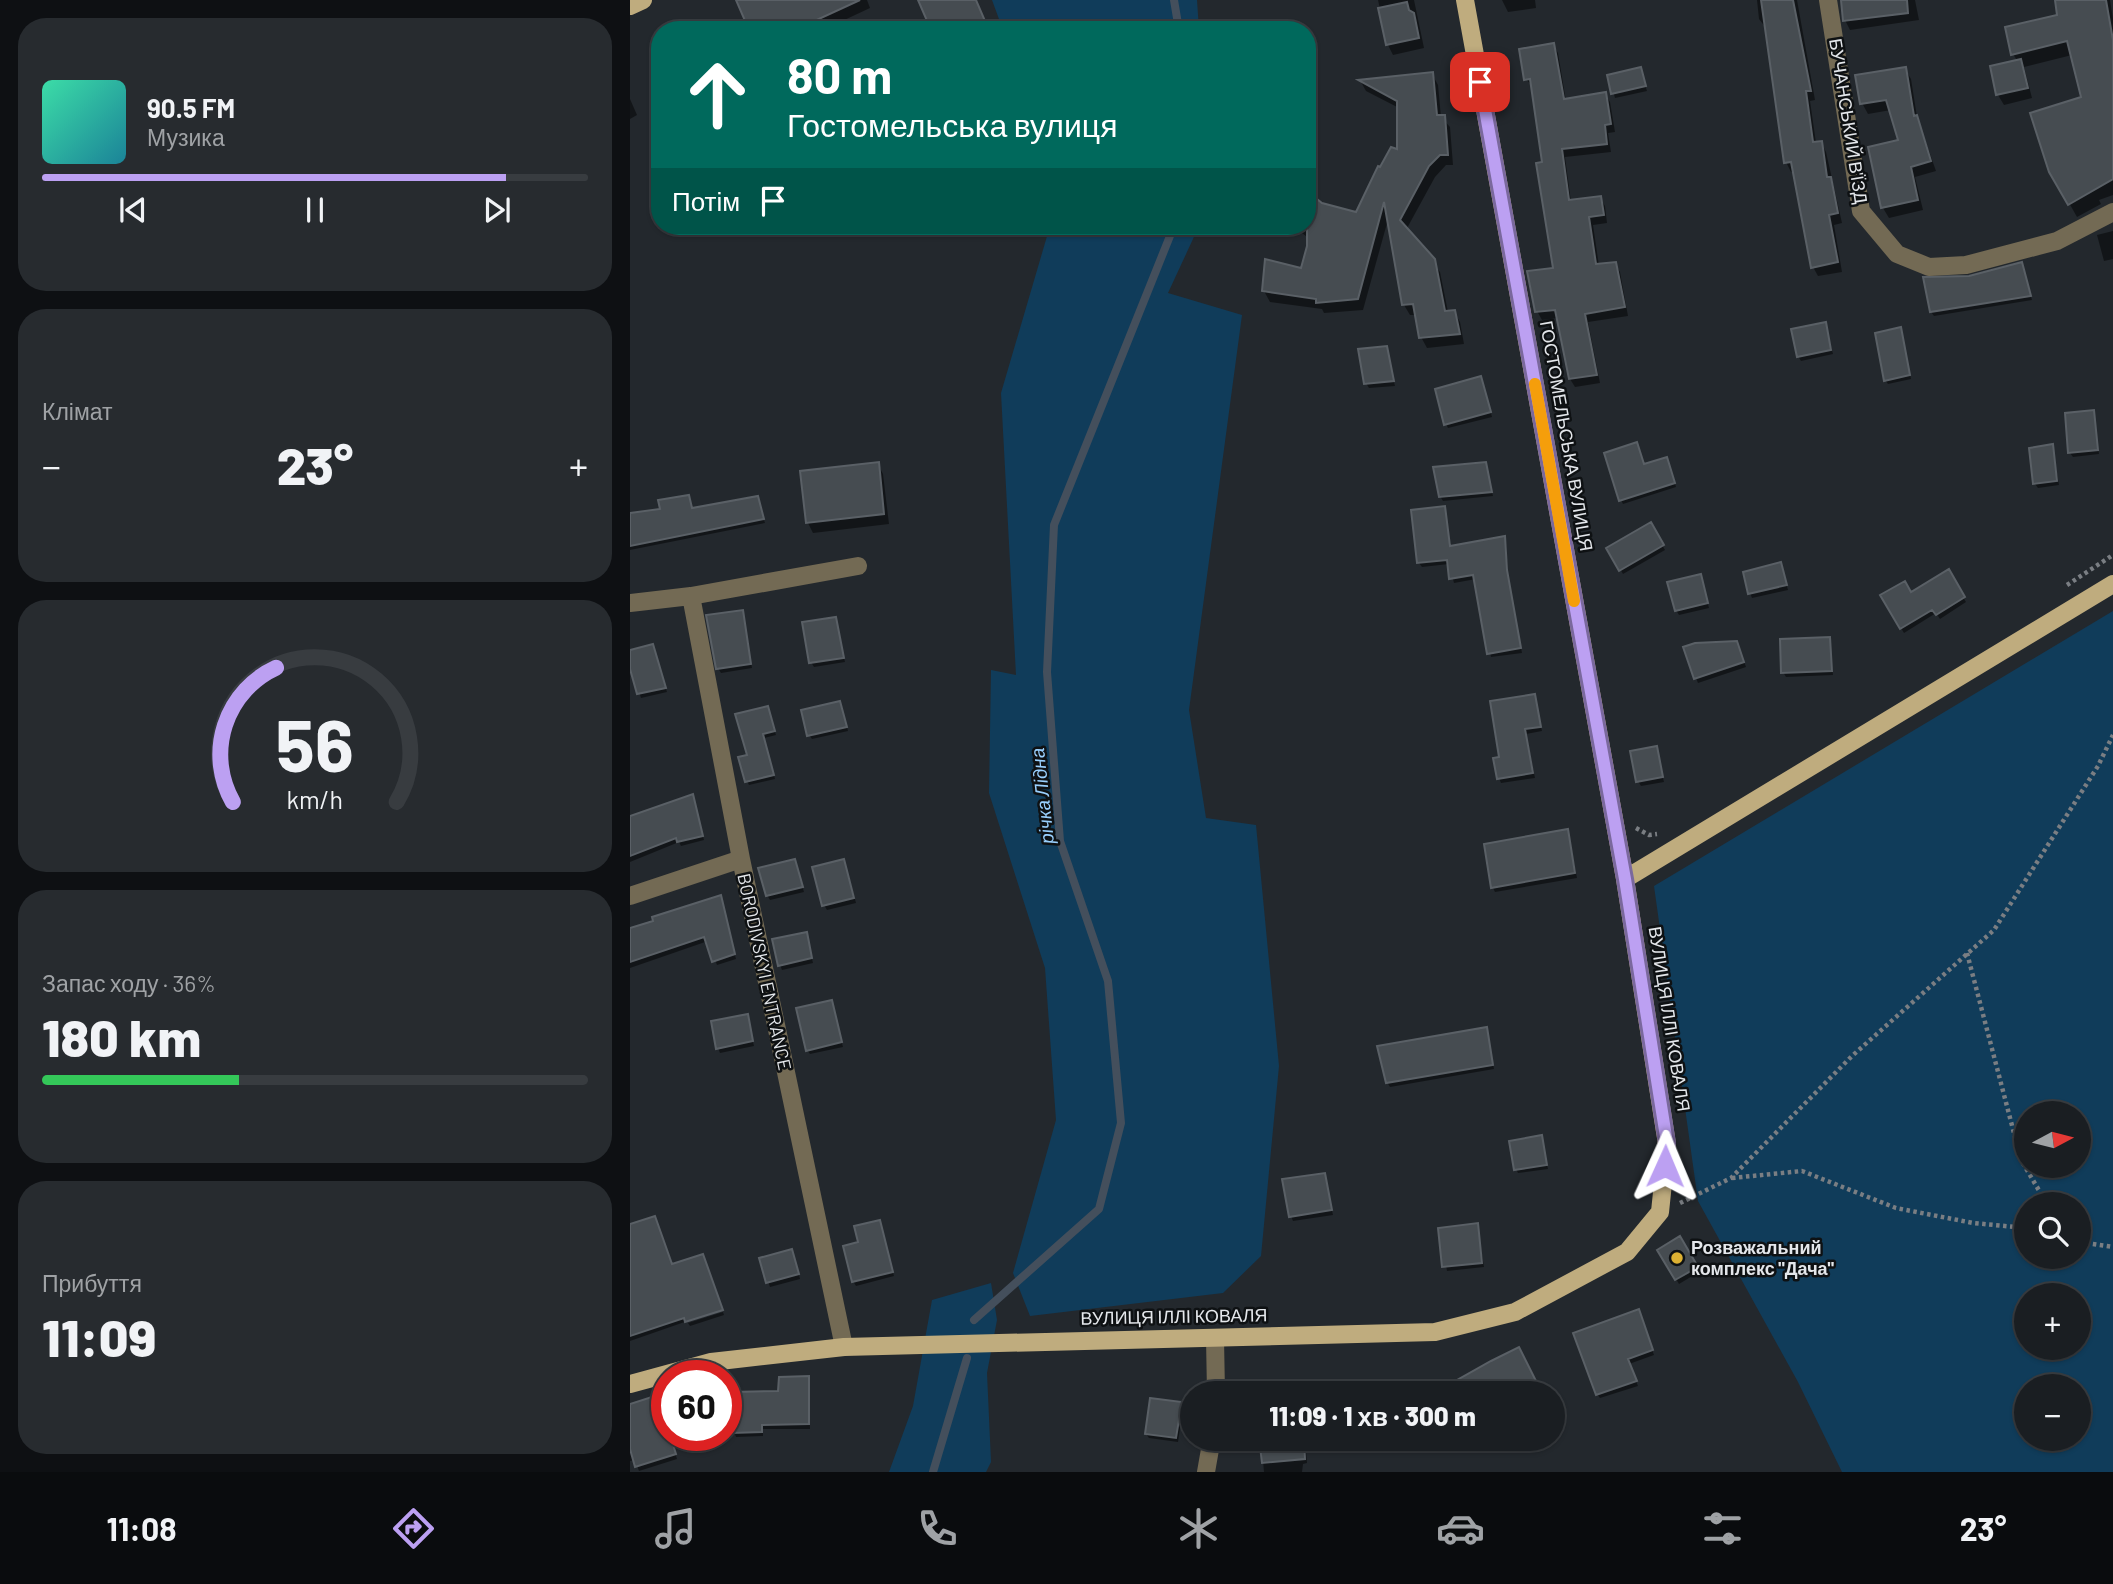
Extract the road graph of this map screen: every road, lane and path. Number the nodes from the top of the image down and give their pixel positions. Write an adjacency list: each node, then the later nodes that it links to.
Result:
1 (643, 0): 4 (main road)
2 (1465, 0): 16 (main road, ГОСТОМЕЛЬСЬКА ВУЛИЦЯ)
3 (1829, 0): 5 (street, БУЧАНСЬКИЙ В'ЇЗД)
4 (630, 6)
5 (2113, 212)
6 (2113, 555): 9 (path)
7 (858, 566): 10 (street)
8 (2113, 583): 16 (main road)
9 (2061, 588)
10 (691, 596): 11 (street); 15 (street, BORODIVSKYI ENTRANCE)
11 (630, 603)
12 (2113, 735): 18 (path)
13 (1630, 825): 14 (path)
14 (1660, 834)
15 (741, 859): 17 (street); 26 (street, BORODIVSKYI ENTRANCE)
16 (1625, 879): 21 (main road, ВУЛИЦЯ ІЛЛІ КОВАЛЯ)
17 (630, 896)
18 (1967, 953): 19 (path); 20 (path)
19 (1731, 1178): 21 (path); 22 (path)
20 (2040, 1192)
21 (1660, 1212): 25 (main road, ВУЛИЦЯ ІЛЛІ КОВАЛЯ)
22 (2014, 1227)
23 (2091, 1244): 24 (path)
24 (2113, 1247)
25 (1215, 1338): 26 (main road, ВУЛИЦЯ ІЛЛІ КОВАЛЯ); 27 (street)
26 (844, 1347): 28 (main road, ВУЛИЦЯ ІЛЛІ КОВАЛЯ)
27 (1216, 1381)
28 (630, 1384)
29 (1210, 1451): 30 (street)
30 (1206, 1472)

